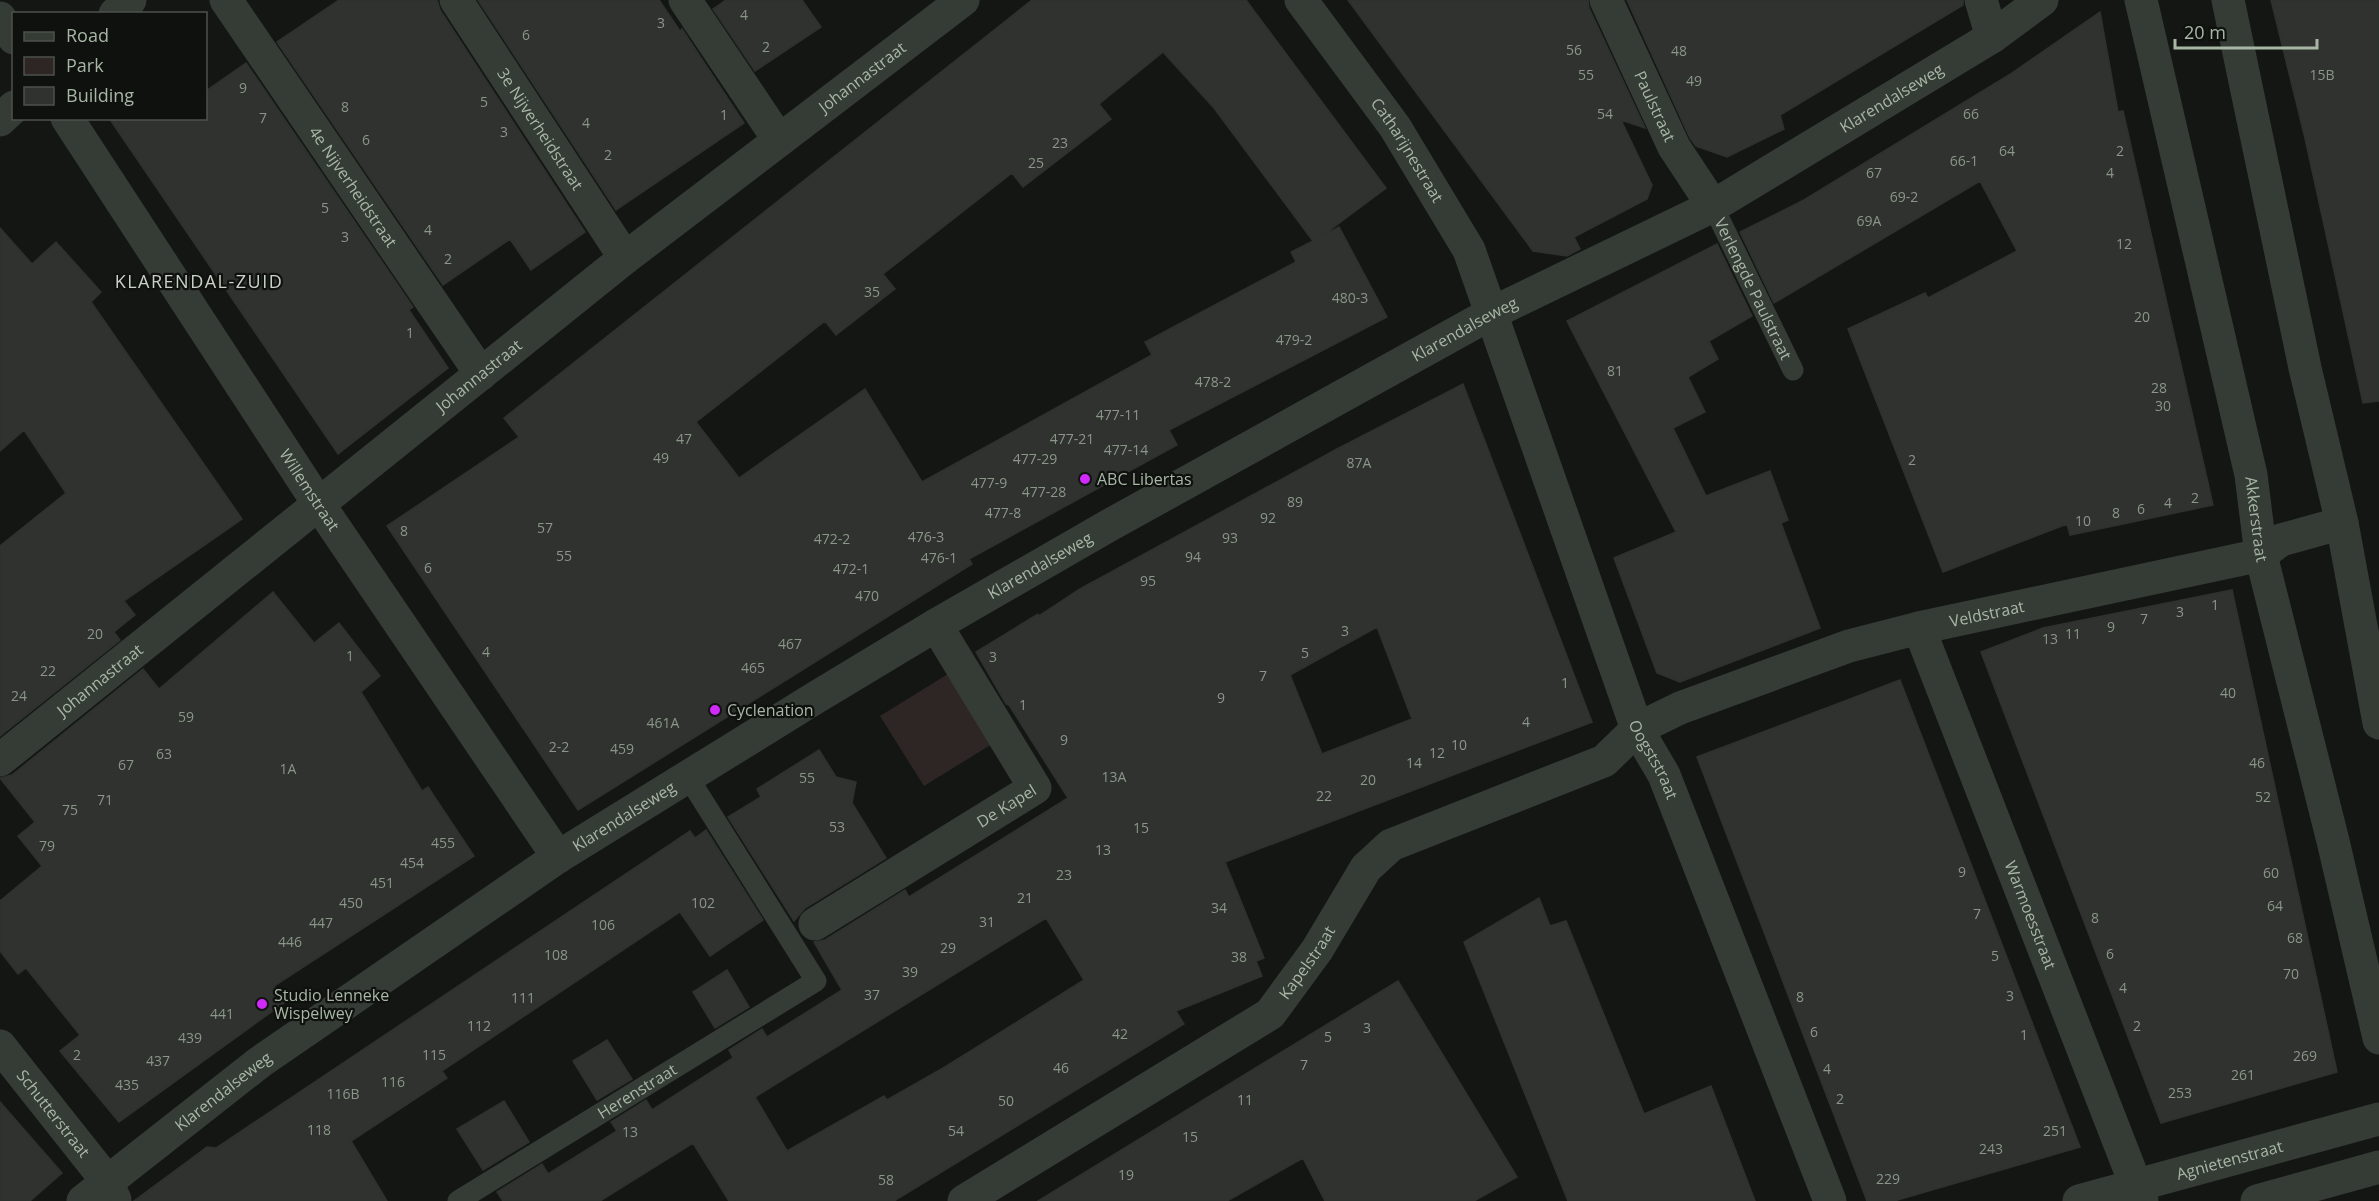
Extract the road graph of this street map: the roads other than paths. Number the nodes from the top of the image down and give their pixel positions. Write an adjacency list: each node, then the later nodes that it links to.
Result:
1 (130, 0): 12 (street)
2 (226, 0): 24 (street, 4e Nijverheidstraat)
3 (456, 0): 21 (street, 3e Nijverheidstraat)
4 (685, 0): 19 (street)
5 (1301, 0): 22 (street, Catharijnestraat)
6 (1606, 0): 20 (street, Paulstraat)
7 (1981, 0): 15 (street)
8 (2042, 0): 15 (street, Klarendalseweg)
9 (2142, 0): 27 (street, Akkerstraat)
10 (2228, 0): 26 (street)
11 (947, 5): 19 (street, Johannastraat)
12 (117, 12)
13 (0, 18): 14 (street)
14 (12, 35)
15 (1992, 37): 20 (street, Klarendalseweg)
16 (12, 109): 17 (street)
17 (0, 120)
18 (68, 120): 25 (street, Willemstraat)
19 (779, 140): 21 (street, Johannastraat)
20 (1713, 206): 22 (street, Klarendalseweg); 23 (lane, Verlengde Paulstraat)
21 (626, 258): 24 (street, Johannastraat)
22 (1491, 313): 28 (street, Klarendalseweg); 31 (street, Oogststraat)
23 (1793, 370)
24 (481, 374): 25 (street, Johannastraat)
25 (318, 503): 32 (street, Johannastraat); 34 (street, Willemstraat)
26 (2342, 523): 27 (street, Veldstraat); 30 (street)
27 (2262, 555): 29 (street, Veldstraat); 36 (street, Akkerstraat)
28 (936, 625): 33 (street, Klarendalseweg); 35 (street, De Kapel)
29 (1919, 628): 31 (street, Veldstraat); 40 (street, Warmoesstraat)
30 (2379, 723)
31 (1637, 729): 43 (street, Kapelstraat); 44 (street, Oogststraat)
32 (0, 760)
33 (688, 777): 34 (street, Klarendalseweg); 42 (lane, Herenstraat)
34 (558, 857): 41 (street, Klarendalseweg)
35 (815, 924)
36 (2379, 1038)
37 (0, 1046): 41 (street, Schutterstraat)
38 (2379, 1119): 40 (street, Agnietenstraat)
39 (2379, 1167): 46 (street)
40 (2140, 1193): 45 (street, Agnietenstraat)
41 (102, 1194)
42 (458, 1201)
43 (964, 1201)
44 (1830, 1201)
45 (2079, 1201)
46 (2257, 1201)

